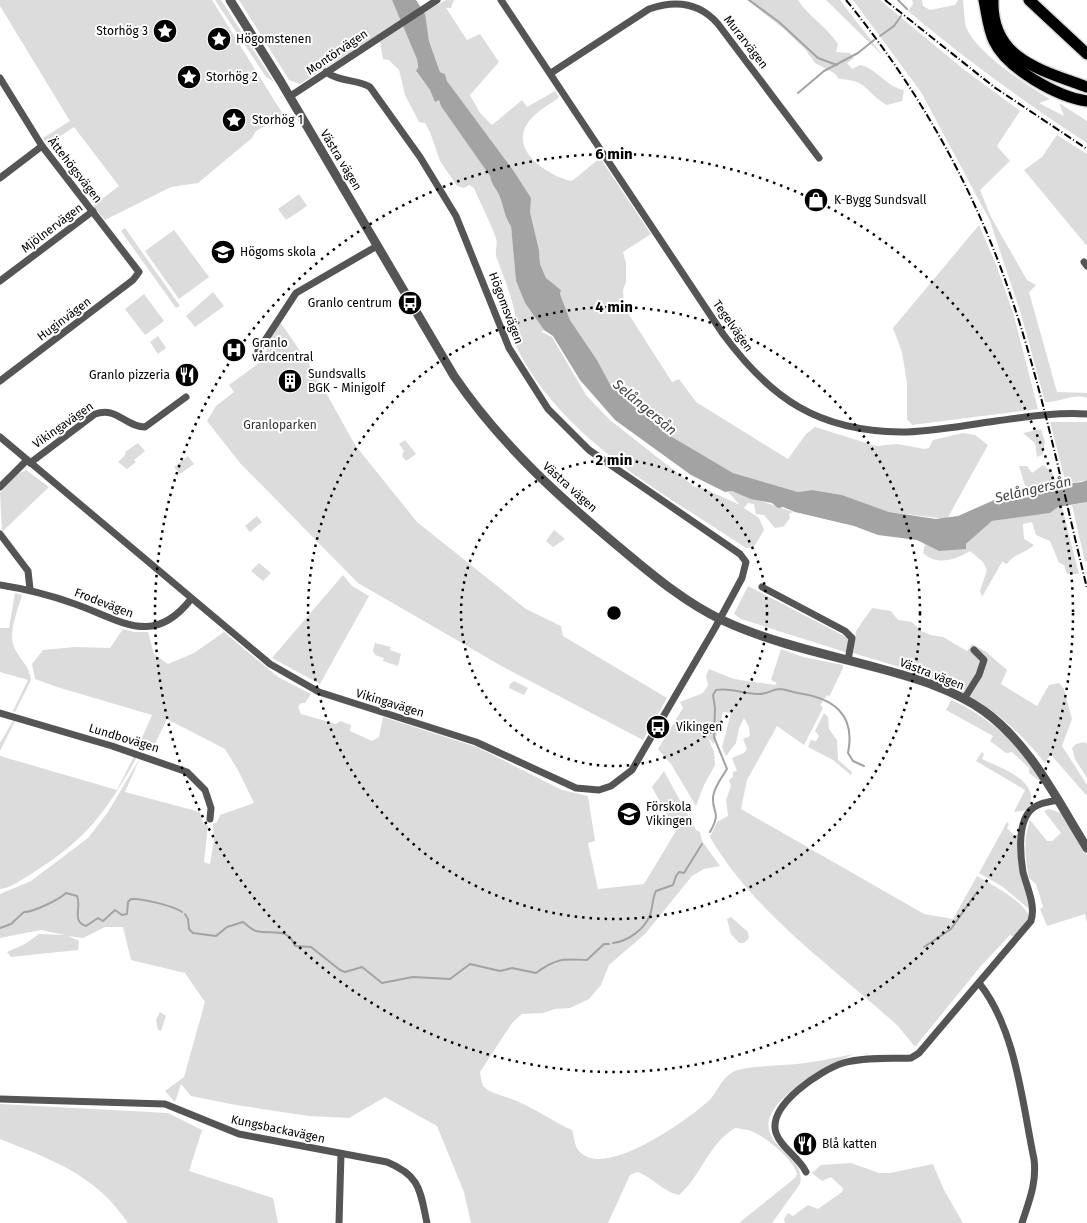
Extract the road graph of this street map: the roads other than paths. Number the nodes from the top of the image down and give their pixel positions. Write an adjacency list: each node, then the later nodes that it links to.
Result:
1 (230, 0): 16 (street, Västra vägen)
2 (502, 0): 12 (street, Tegelvägen)
3 (984, 0): 8 (main road)
4 (993, 0): 10 (main road)
5 (999, 0): 14 (main road)
6 (1028, 0): 9 (main road)
7 (434, 2): 11 (street, Montörvägen)
8 (988, 20): 10 (main road); 17 (main road)
9 (1087, 54)
10 (1024, 62): 15 (main road)
11 (326, 72): 16 (street, Montörvägen); 37 (street, Högomsvägen)
12 (551, 73): 19 (street, Murarvägen); 28 (street, Tegelvägen)
13 (0, 78): 18 (street, Ättehögsvägen)
14 (1087, 82)
15 (1087, 87)
16 (289, 97): 22 (street, Västra vägen)
17 (1087, 101)
18 (42, 146): 20 (street); 21 (street, Ättehögsvägen)
19 (819, 158)
20 (0, 178)
21 (93, 211): 23 (street, Ättehögsvägen); 24 (street, Mjölnervägen)
22 (377, 246): 25 (street); 37 (street, Västra vägen)
23 (138, 272): 26 (street, Huginvägen)
24 (0, 281)
25 (258, 351)
26 (0, 381)
27 (186, 397): 30 (street, Vikingavägen)
28 (1087, 414)
29 (0, 437): 30 (street, Vikingavägen)
30 (28, 462): 31 (street); 36 (street, Vikingavägen)
31 (0, 487)
32 (0, 534): 35 (street)
33 (0, 585): 35 (street, Frodevägen)
34 (762, 587): 39 (street)
35 (30, 589): 36 (street, Frodevägen)
36 (191, 599): 37 (street, Vikingavägen)
37 (720, 620): 39 (street, Västra vägen)
38 (974, 650): 40 (street)
39 (848, 660): 40 (street, Västra vägen)
40 (964, 699): 42 (street, Västra vägen)
41 (0, 713): 43 (street, Lundbovägen)
42 (1059, 800): 44 (street, Västra vägen); 45 (street)
43 (210, 819)
44 (1087, 848)
45 (980, 983): 48 (street); 51 (street)
46 (0, 1098): 47 (street, Kungsbackavägen)
47 (341, 1154): 49 (street); 50 (street, Kungsbackavägen)
48 (806, 1172)
49 (340, 1223)
50 (428, 1223)
51 (1022, 1223)

